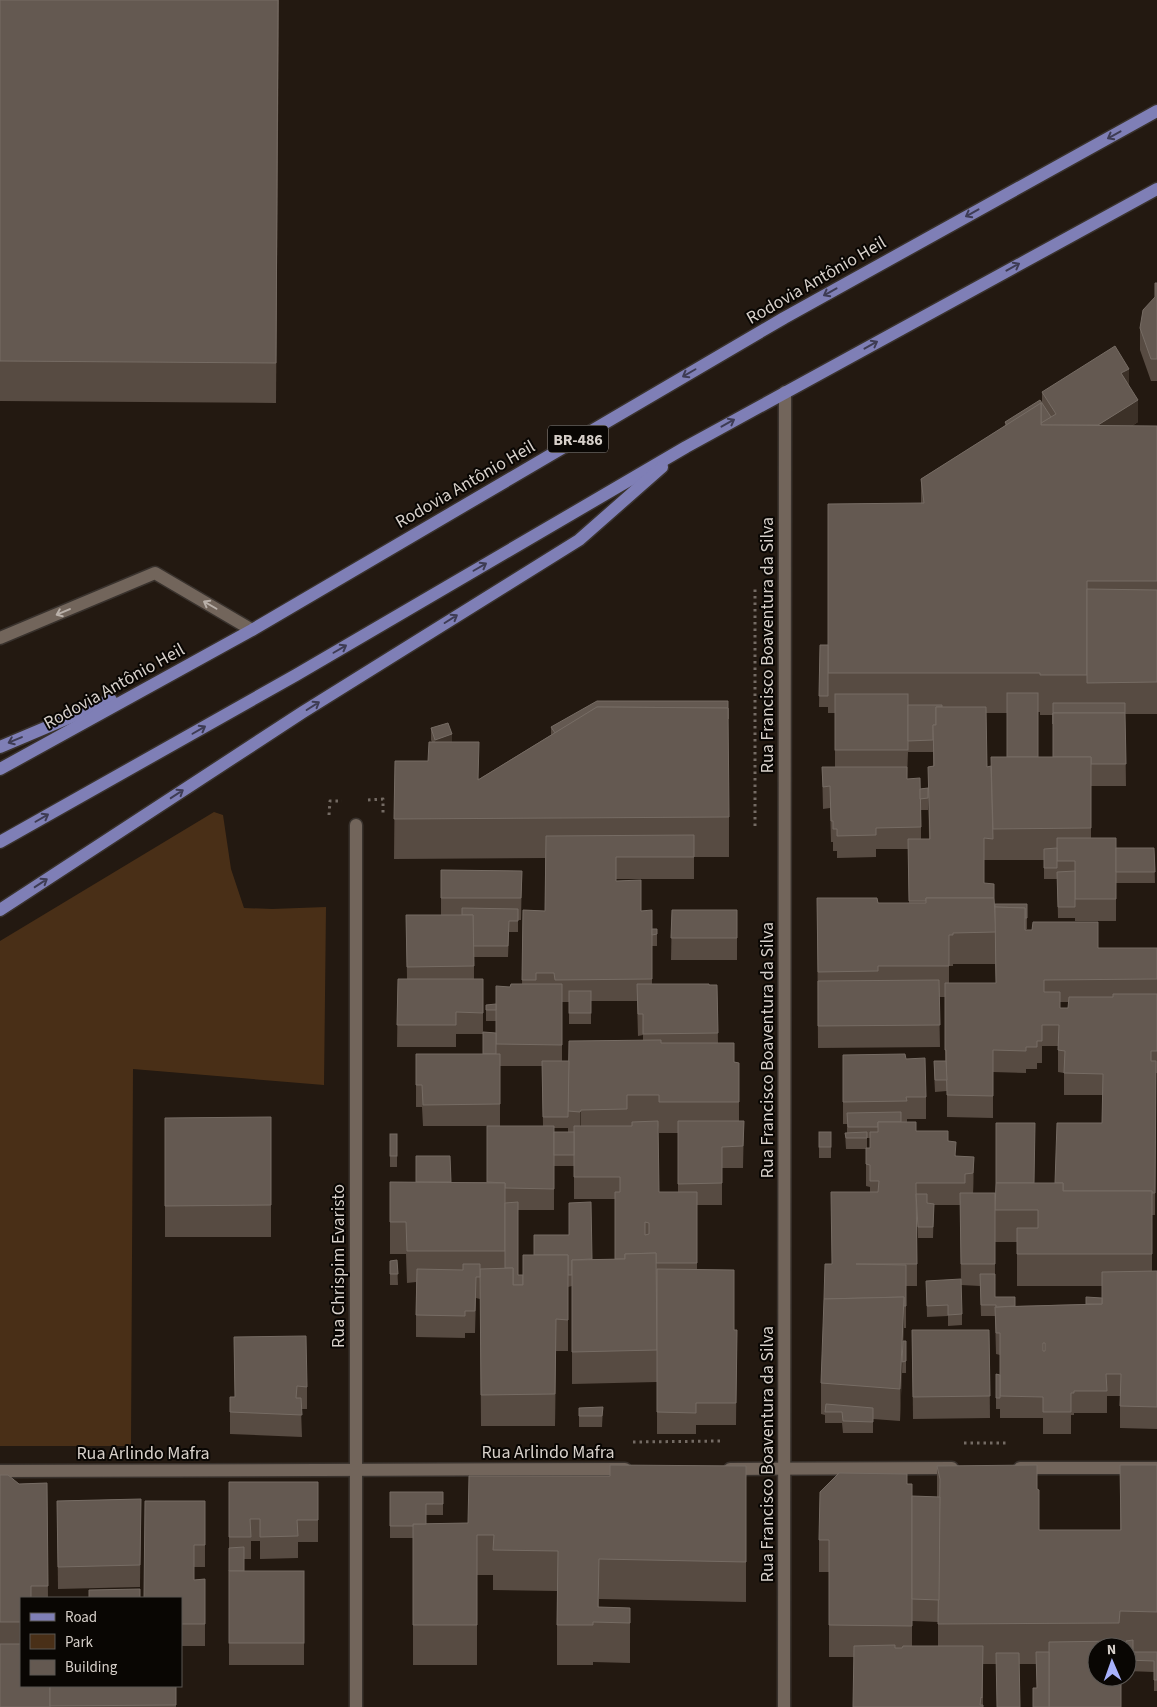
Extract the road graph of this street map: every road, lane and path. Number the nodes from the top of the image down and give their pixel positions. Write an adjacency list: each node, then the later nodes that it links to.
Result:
1 (1157, 111): 6 (main road, Rodovia Antônio Heil / BR-486, one-way to 6)
2 (1157, 190): 3 (main road, one-way to 2)
3 (784, 392): 4 (main road, one-way to 3); 28 (street, Rua Francisco Boaventura da Silva)
4 (686, 447): 17 (main road, one-way to 4); 18 (main road, one-way to 4)
5 (755, 580): 16 (path)
6 (252, 630): 7 (street, one-way to 7); 8 (main road, Rodovia Antônio Heil / BR-486)
7 (0, 638)
8 (173, 673): 9 (main road, one-way to 9); 10 (main road, Rodovia Antônio Heil / BR-486)
9 (0, 746)
10 (0, 769)
11 (348, 800): 14 (path)
12 (365, 800): 13 (path)
13 (383, 819)
14 (329, 822)
15 (356, 825): 30 (street, Rua Chrispim Evaristo)
16 (755, 836)
17 (0, 842)
18 (0, 910)
19 (732, 1441): 20 (path)
20 (633, 1442)
21 (957, 1443): 22 (path)
22 (1016, 1443)
23 (966, 1468): 28 (street)
24 (1006, 1468): 25 (street)
25 (1157, 1468)
26 (633, 1469): 30 (street, Rua Arlindo Mafra)
27 (722, 1469): 28 (street)
28 (784, 1469): 32 (street, Rua Francisco Boaventura da Silva)
29 (0, 1471): 30 (street, Rua Arlindo Mafra)
30 (355, 1471): 31 (street, Rua Chrispim Evaristo)
31 (356, 1707)
32 (784, 1707)

